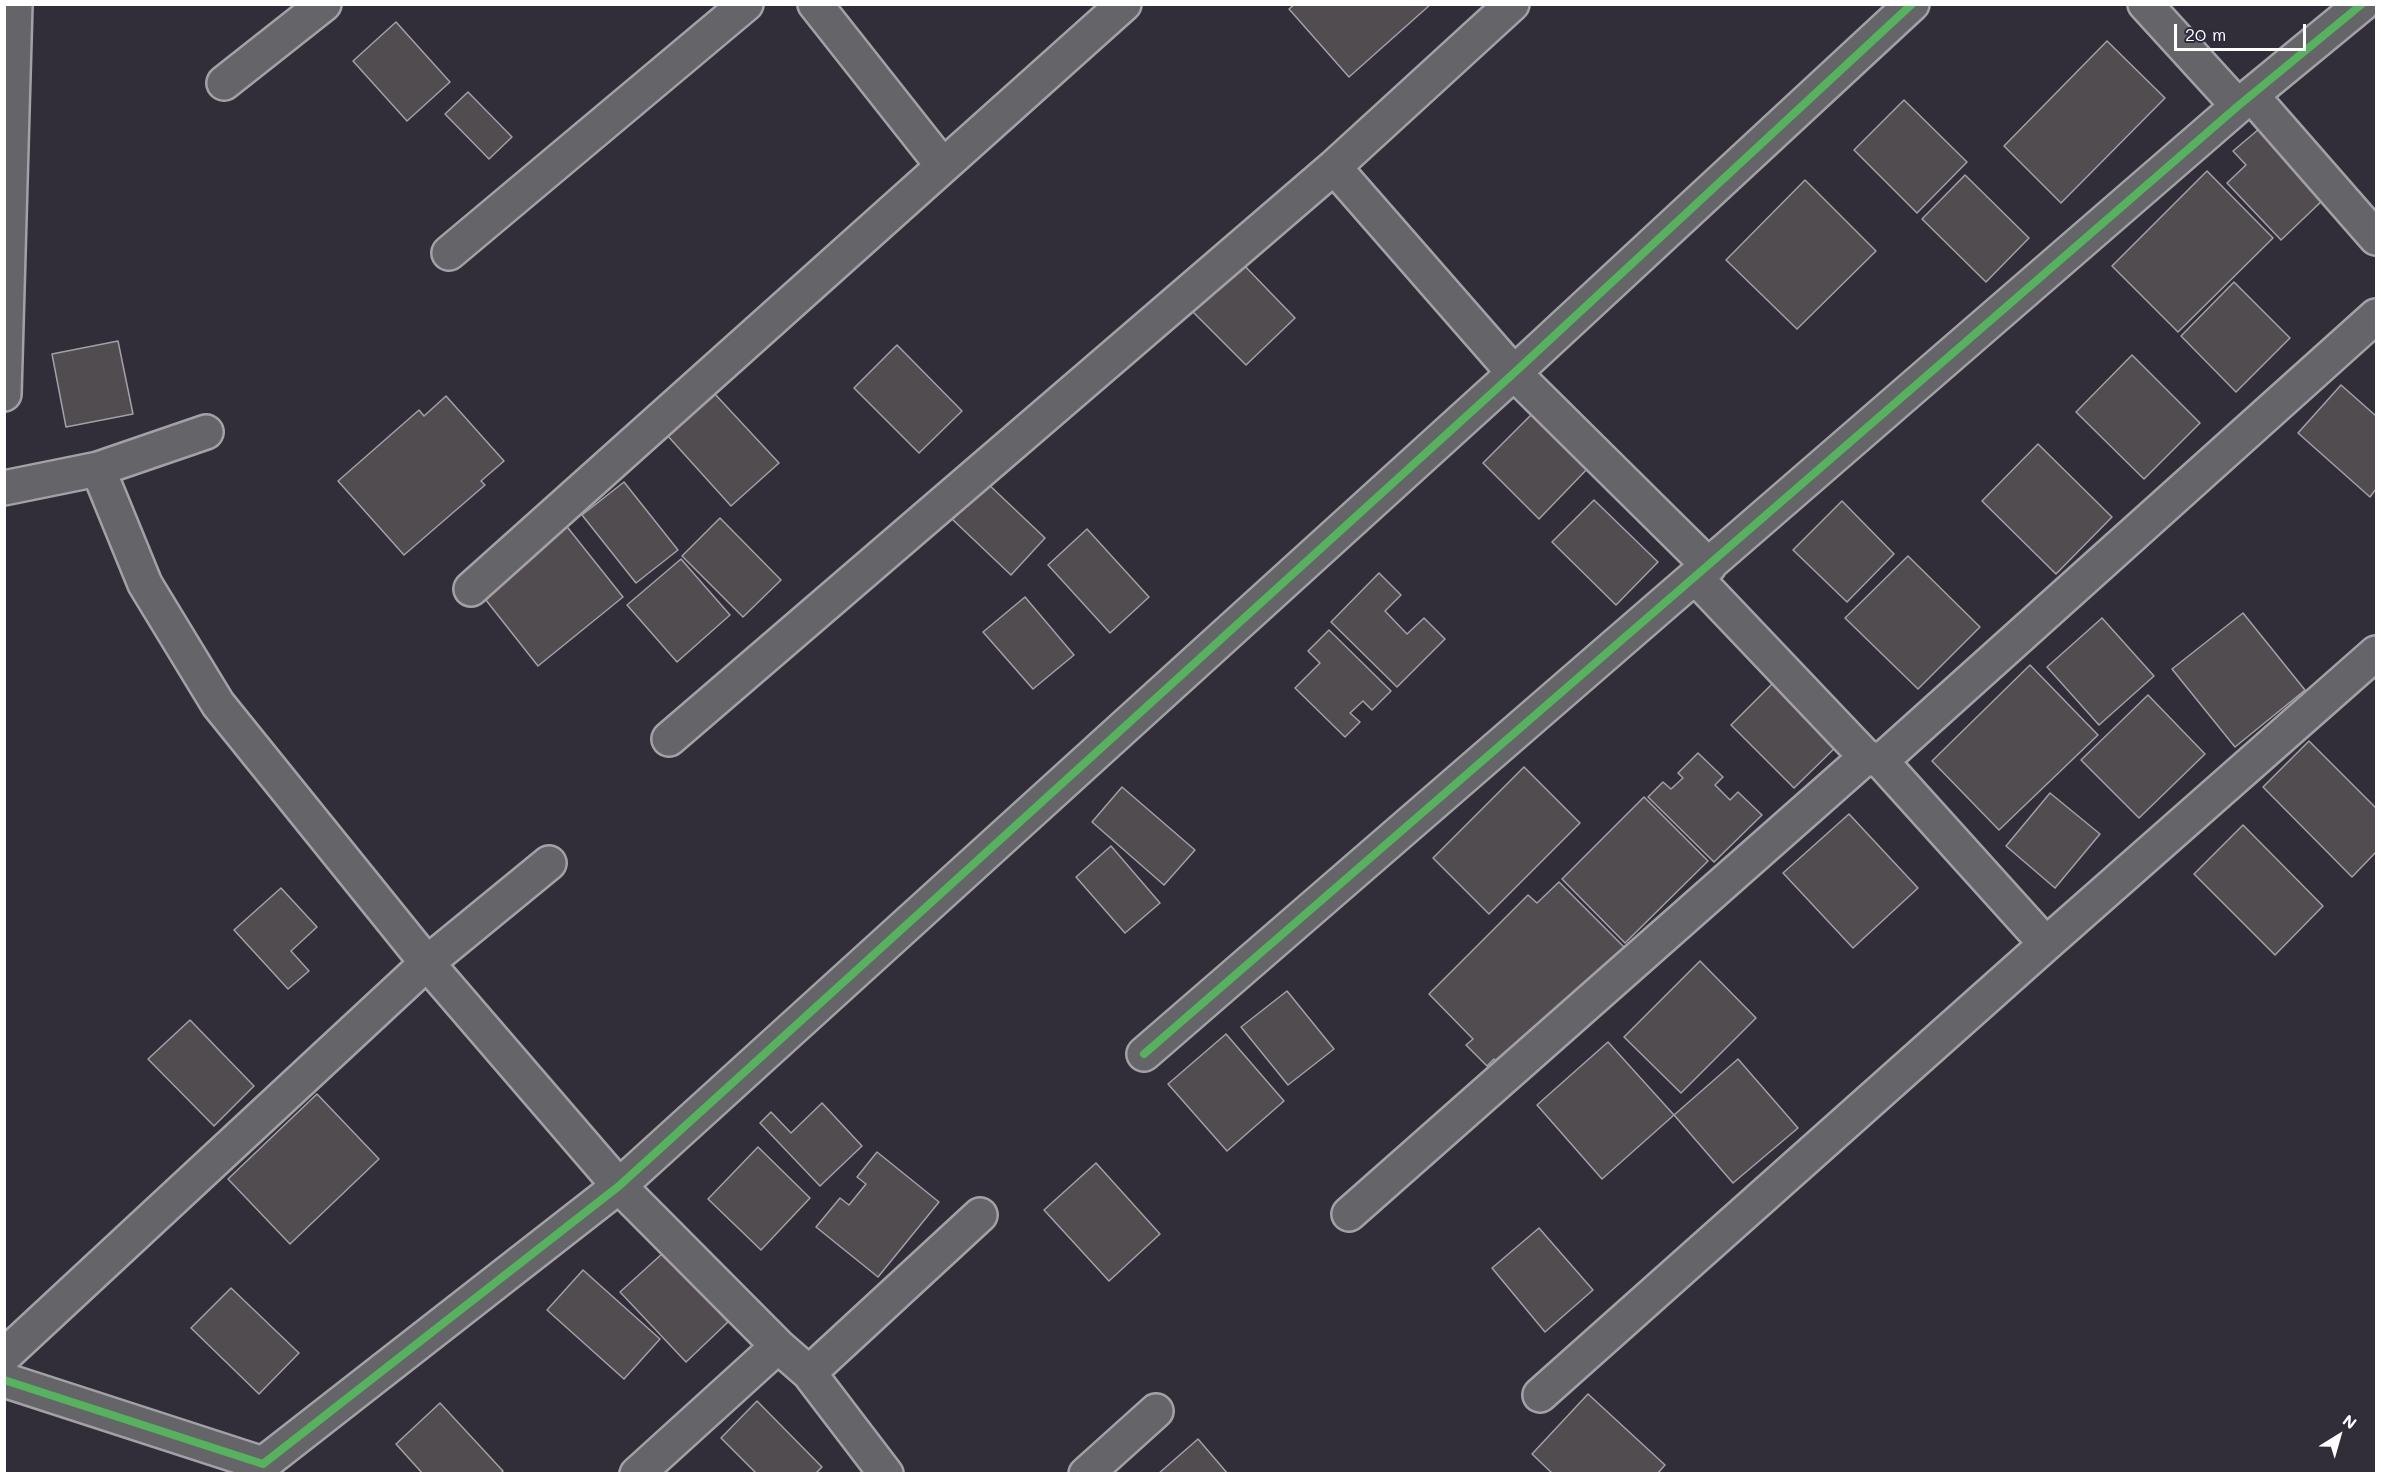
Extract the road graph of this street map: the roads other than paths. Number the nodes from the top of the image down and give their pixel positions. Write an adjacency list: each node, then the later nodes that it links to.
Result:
1 (15, 4): 18 (street)
2 (324, 4): 10 (street)
3 (746, 4): 15 (street)
4 (815, 4): 12 (street)
5 (1124, 4): 12 (street)
6 (1512, 4): 13 (street)
7 (1912, 4): 17 (street)
8 (2145, 4): 11 (street)
9 (2362, 4): 11 (street)
10 (224, 83)
11 (2245, 101): 14 (street); 22 (street)
12 (943, 166): 23 (street)
13 (1334, 168): 17 (street); 25 (street)
14 (2376, 238)
15 (449, 253)
16 (2376, 316): 26 (street)
17 (1514, 373): 22 (street); 31 (street)
18 (4, 394)
19 (206, 432): 20 (street)
20 (98, 470): 21 (street); 29 (street)
21 (4, 488)
22 (1702, 571): 26 (street); 30 (street)
23 (471, 589)
24 (2376, 653): 28 (street)
25 (669, 739)
26 (1874, 759): 28 (street); 32 (street)
27 (549, 863): 29 (street)
28 (2046, 944): 38 (street)
29 (426, 963): 31 (street); 35 (street)
30 (1144, 1054)
31 (619, 1186): 34 (street); 37 (street)
32 (1349, 1214)
33 (980, 1215): 36 (street)
34 (778, 1346): 36 (street); 40 (street)
35 (4, 1356)
36 (809, 1373): 41 (street)
37 (4, 1380)
38 (1540, 1395)
39 (1156, 1411): 42 (street)
40 (636, 1473)
41 (885, 1473)
42 (1086, 1473)

